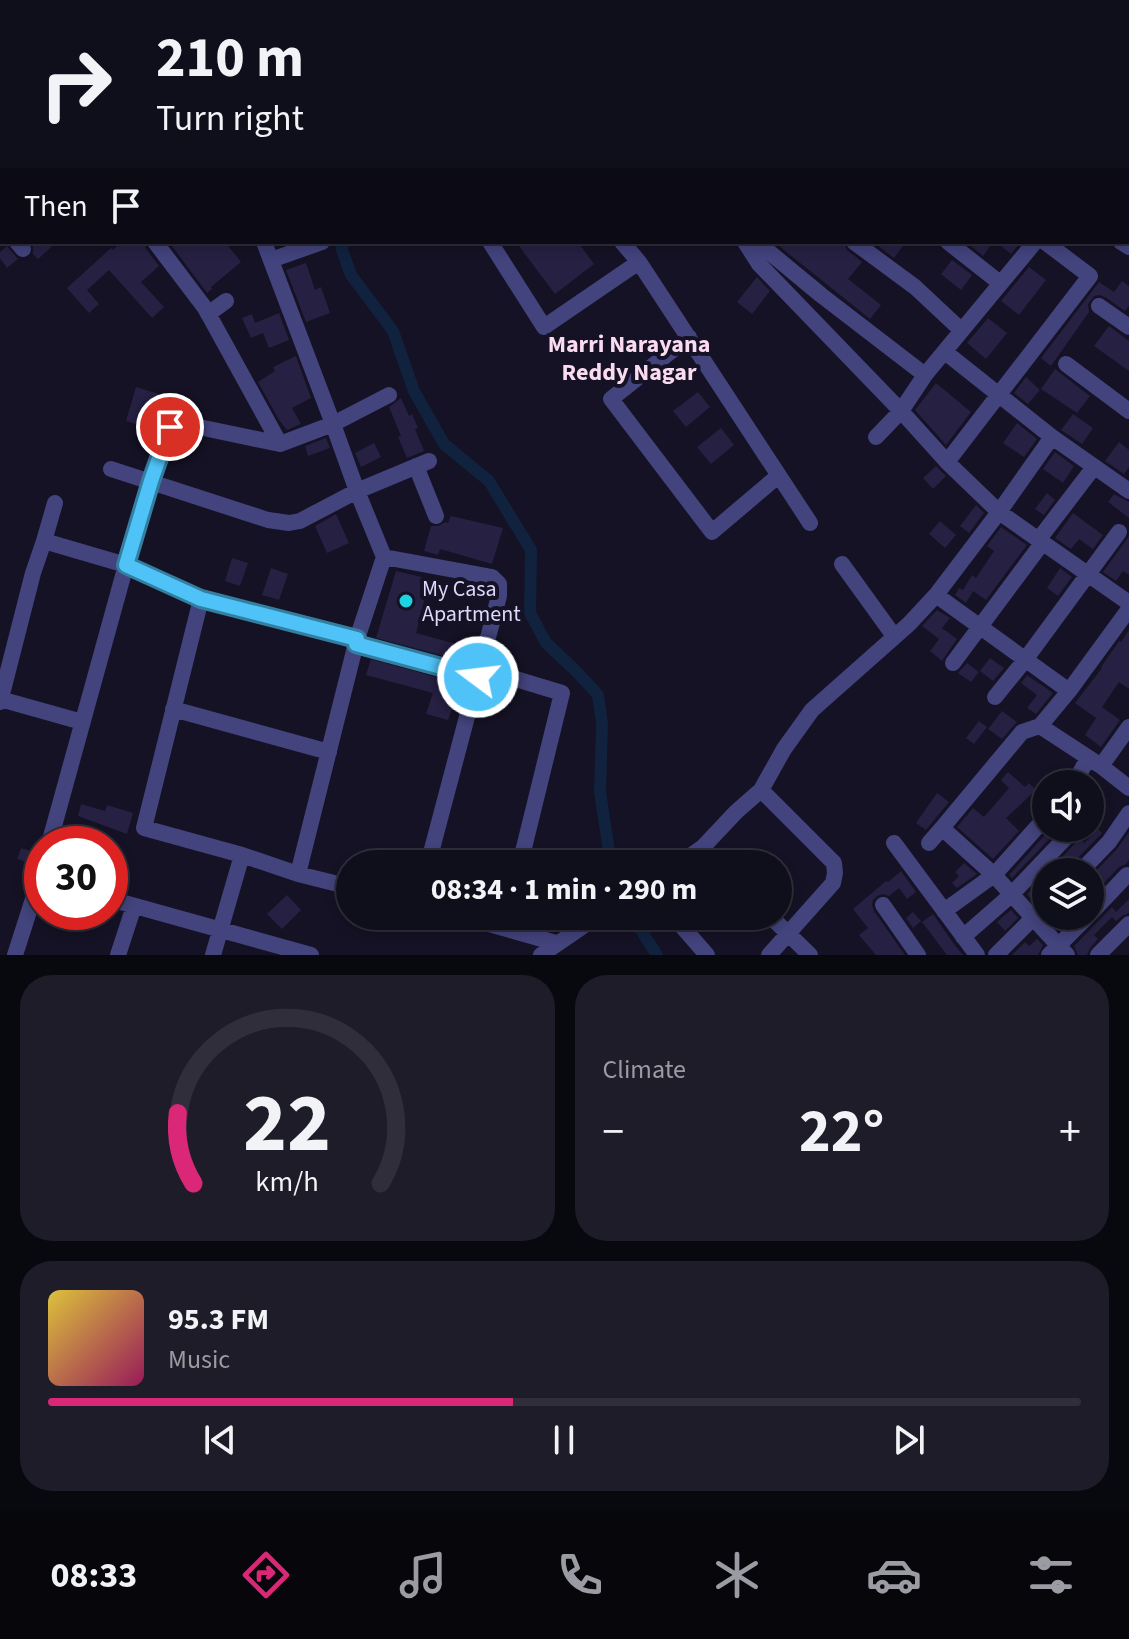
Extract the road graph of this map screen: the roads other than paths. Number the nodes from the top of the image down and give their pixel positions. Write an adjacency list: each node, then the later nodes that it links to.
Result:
1 (156, 244): 17 (street)
2 (265, 244): 12 (street)
3 (316, 244): 12 (street)
4 (491, 244): 13 (street)
5 (624, 244): 13 (street)
6 (746, 244): 26 (street)
7 (759, 244): 23 (street)
8 (857, 244): 19 (street)
9 (951, 244): 14 (street)
10 (1033, 244): 14 (street)
11 (1048, 244): 25 (street)
12 (271, 260): 28 (street)
13 (639, 262): 20 (street)
14 (1000, 283): 19 (street)
15 (226, 301): 17 (street)
16 (1099, 306): 18 (street)
17 (208, 314): 31 (street)
18 (1129, 327)
19 (961, 330): 21 (street)
20 (689, 337): 35 (street); 35 (street)
21 (945, 352): 23 (street); 25 (street)
22 (1066, 364): 27 (street)
23 (925, 375): 26 (street)
24 (389, 395): 28 (street)
25 (999, 395): 30 (street); 32 (street)
26 (901, 411): 29 (street); 32 (street)
27 (1129, 411)
28 (333, 424): 31 (street); 38 (street)
29 (876, 437)
30 (1052, 437): 33 (street); 40 (street)
31 (280, 444): 36 (street)
32 (947, 462): 40 (street)
33 (1094, 467): 37 (street); 44 (street)
34 (111, 469): 36 (street)
35 (778, 476): 42 (street)
36 (151, 481): 38 (street); 48 (street)
37 (1128, 489)
38 (357, 491): 41 (street); 46 (street)
39 (55, 503): 45 (street)
40 (999, 512): 44 (street); 50 (street)
41 (436, 516)
42 (810, 523)
43 (1119, 532): 49 (street)
44 (1041, 540): 49 (street); 53 (street)
45 (44, 541): 48 (street); 61 (street)
46 (384, 557): 55 (street); 58 (street)
47 (842, 564): 54 (street)
48 (126, 565): 51 (street); 63 (street)
49 (1088, 573): 52 (street); 56 (street)
50 (936, 595): 53 (street); 54 (street)
51 (201, 599): 55 (street); 62 (street)
52 (1129, 606): 59 (street)
53 (980, 627): 56 (street); 57 (street)
54 (894, 636): 70 (street)
55 (357, 642): 58 (street); 66 (street)
56 (1025, 660): 59 (street); 60 (street)
57 (953, 663)
58 (479, 673): 79 (street); 80 (street)
59 (1069, 691): 64 (street)
60 (995, 697)
61 (0, 700): 63 (street)
62 (173, 709): 66 (street); 83 (street)
63 (82, 722): 72 (street)
64 (1040, 726): 67 (street); 73 (street)
65 (1129, 727): 67 (street)
66 (329, 752): 85 (street)
67 (1095, 762): 68 (street); 69 (street)
68 (1087, 770)
69 (1129, 788)
70 (761, 790): 78 (street); 106 (street)
71 (1129, 813): 84 (street)
72 (54, 826)
73 (942, 828): 77 (street); 86 (street)
74 (1032, 833): 86 (street)
75 (1062, 842): 89 (street)
76 (894, 843): 94 (street)
77 (929, 843)
78 (703, 847): 81 (street); 82 (street)
79 (432, 850)
80 (523, 850)
81 (699, 850)
82 (706, 850)
83 (242, 855): 85 (street); 99 (street)
84 (1094, 858)
85 (298, 874): 88 (street)
86 (994, 875): 89 (street); 94 (street)
87 (1127, 875): 90 (street)
88 (336, 884)
89 (1011, 895): 95 (street); 107 (street)
90 (1104, 899)
91 (128, 904): 93 (street)
92 (883, 905): 118 (street)
93 (134, 906): 99 (street); 111 (street)
94 (944, 911): 107 (street)
95 (1032, 917)
96 (1032, 919): 120 (street)
97 (1129, 924): 121 (street)
98 (24, 928): 110 (street)
99 (221, 929): 112 (street); 113 (street)
100 (524, 930): 108 (street)
101 (576, 930): 108 (street)
102 (685, 930): 115 (street)
103 (785, 930): 106 (street)
104 (1042, 930): 109 (street)
105 (1076, 930): 109 (street)
106 (789, 934): 116 (street); 117 (street)
107 (963, 937): 119 (street)
108 (556, 943): 114 (street)
109 (1058, 952)
110 (15, 955)
111 (118, 955)
112 (213, 955)
113 (311, 955)
114 (541, 955)
115 (707, 955)
116 (769, 955)
117 (810, 955)
118 (918, 955)
119 (977, 955)
120 (996, 955)
121 (1098, 955)

